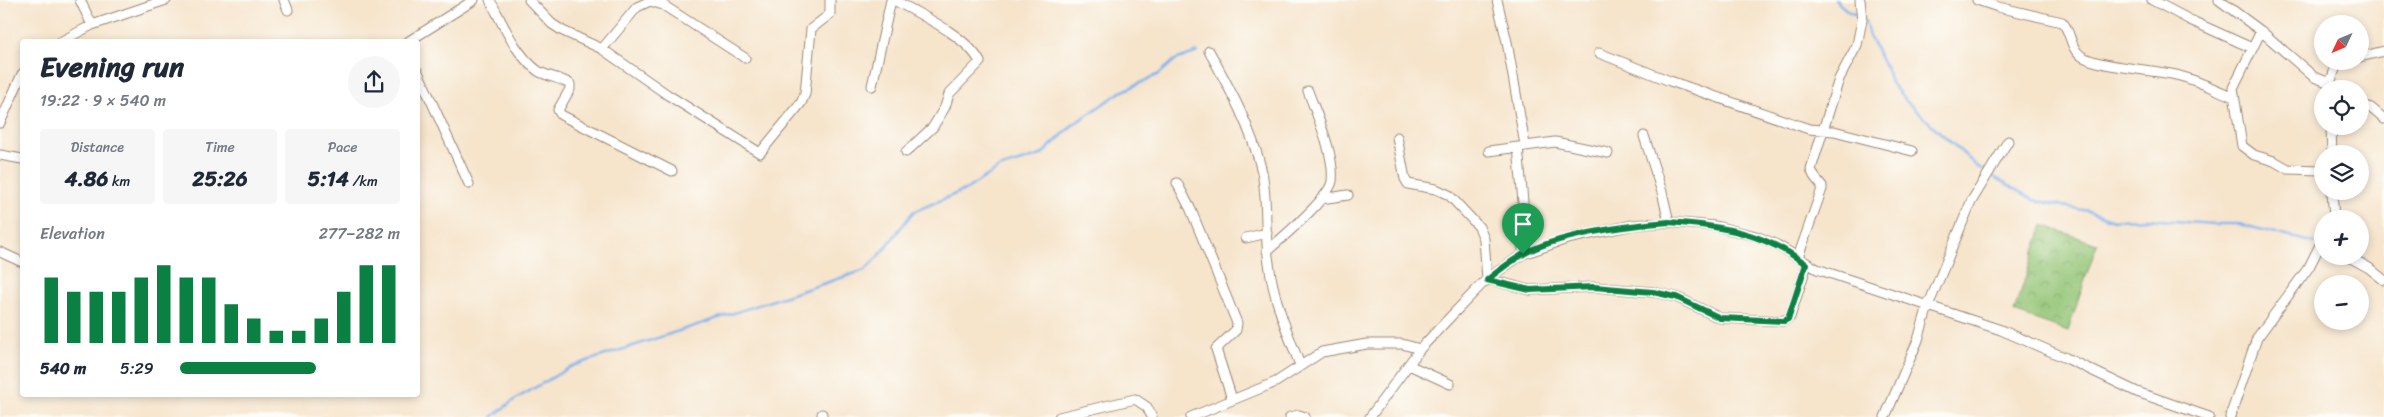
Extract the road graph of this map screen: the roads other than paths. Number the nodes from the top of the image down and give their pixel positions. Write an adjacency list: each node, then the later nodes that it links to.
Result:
1 (80, 0): 15 (street)
2 (166, 0): 15 (street)
3 (284, 0): 14 (street)
4 (474, 0): 18 (street)
5 (490, 0): 47 (street)
6 (529, 0): 20 (street)
7 (830, 0): 20 (street)
8 (893, 0): 29 (street); 42 (street)
9 (1497, 0): 39 (street)
10 (1860, 0): 35 (street)
11 (1977, 0): 31 (street)
12 (2152, 0): 19 (street)
13 (2219, 0): 16 (street)
14 (288, 10)
15 (92, 24): 17 (street)
16 (2261, 31): 19 (street); 28 (street)
17 (66, 39)
18 (412, 39)
19 (2252, 48): 31 (street)
20 (602, 49): 25 (street)
21 (1209, 51): 53 (street)
22 (2384, 51): 24 (street)
23 (1599, 53): 35 (street)
24 (2369, 55)
25 (745, 58)
26 (420, 76): 49 (street)
27 (20, 78): 34 (street)
28 (2318, 80)
29 (872, 86)
30 (1308, 91): 51 (street)
31 (2234, 97): 46 (street)
32 (2369, 107): 33 (street)
33 (2384, 119)
34 (0, 123)
35 (1823, 131): 41 (street); 59 (street)
36 (1644, 136): 52 (street)
37 (1397, 137): 63 (street)
38 (2008, 141): 65 (street)
39 (1521, 146): 40 (street); 43 (street); 57 (street)
40 (1489, 151)
41 (1912, 151)
42 (906, 152)
43 (1608, 153)
44 (0, 155): 45 (street)
45 (20, 159)
46 (2314, 170)
47 (672, 171)
48 (1177, 183): 70 (street)
49 (469, 184)
50 (1348, 196): 51 (street)
51 (1321, 199): 55 (street)
52 (1669, 222): 57 (street); 59 (street)
53 (1267, 233): 54 (street); 55 (street)
54 (1246, 238)
55 (1267, 251): 67 (street)
56 (0, 252): 60 (street)
57 (1523, 254): 63 (street)
58 (2314, 257): 79 (street)
59 (1798, 258): 61 (street)
60 (20, 261)
61 (1806, 264): 63 (street); 65 (street)
62 (2364, 265): 64 (street)
63 (1487, 280): 66 (street)
64 (2384, 280)
65 (1928, 306): 77 (street); 78 (street)
66 (1420, 349): 67 (street); 68 (street)
67 (1300, 365): 70 (street)
68 (1409, 365): 69 (street); 76 (street)
69 (1450, 384)
70 (1232, 400): 73 (street)
71 (1060, 417): 72 (street)
72 (1152, 417)
73 (1191, 417)
74 (1290, 417): 75 (street)
75 (1305, 417)
76 (1370, 417)
77 (1885, 417)
78 (2209, 417)
79 (2230, 417)

